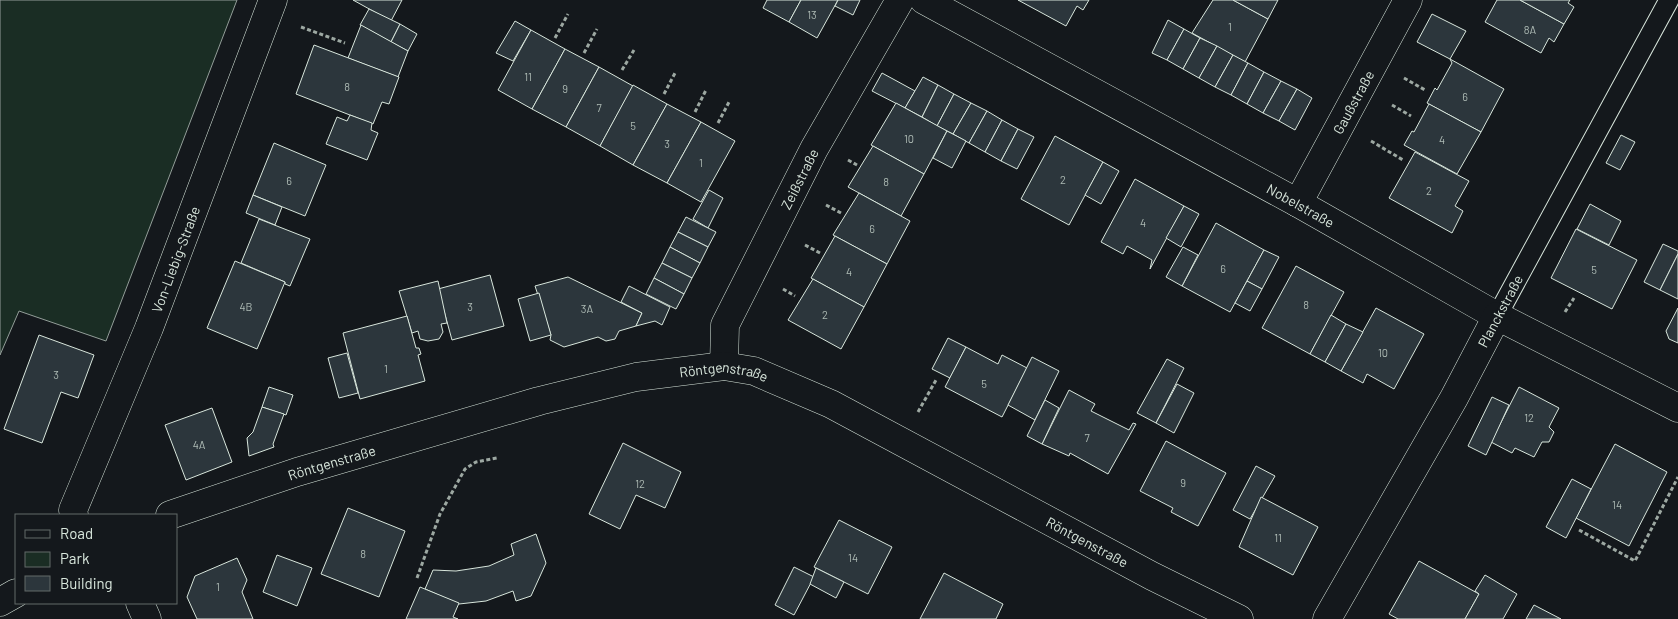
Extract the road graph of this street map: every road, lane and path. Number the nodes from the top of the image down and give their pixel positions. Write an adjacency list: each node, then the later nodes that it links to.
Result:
1 (900, 0): 21 (street, Zeißstraße)
2 (924, 0): 19 (street, Nobelstraße)
3 (1408, 0): 19 (street, Gaußstraße)
4 (1669, 0): 20 (lane, Planckstraße)
5 (270, 7): 9 (path); 25 (street, Von-Liebig-Straße)
6 (568, 14): 8 (path)
7 (597, 29): 11 (path)
8 (555, 38)
9 (345, 43)
10 (634, 50): 12 (path)
11 (584, 53)
12 (622, 70)
13 (675, 73): 15 (path)
14 (706, 90): 17 (path)
15 (664, 94)
16 (729, 102): 18 (path)
17 (695, 112)
18 (718, 123)
19 (1298, 203): 20 (street, Nobelstraße)
20 (1497, 316): 22 (street, Nobelstraße); 34 (street, Planckstraße)
21 (724, 366): 26 (street, Röntgenstraße); 33 (street, Röntgenstraße)
22 (1678, 408)
23 (498, 458): 28 (path)
24 (1678, 477): 27 (path)
25 (74, 514)
26 (173, 514)
27 (1579, 530)
28 (417, 578)
29 (15, 593): 30 (street)
30 (0, 602)
31 (140, 604): 32 (street)
32 (147, 619)
33 (1239, 619)
34 (1327, 619)

